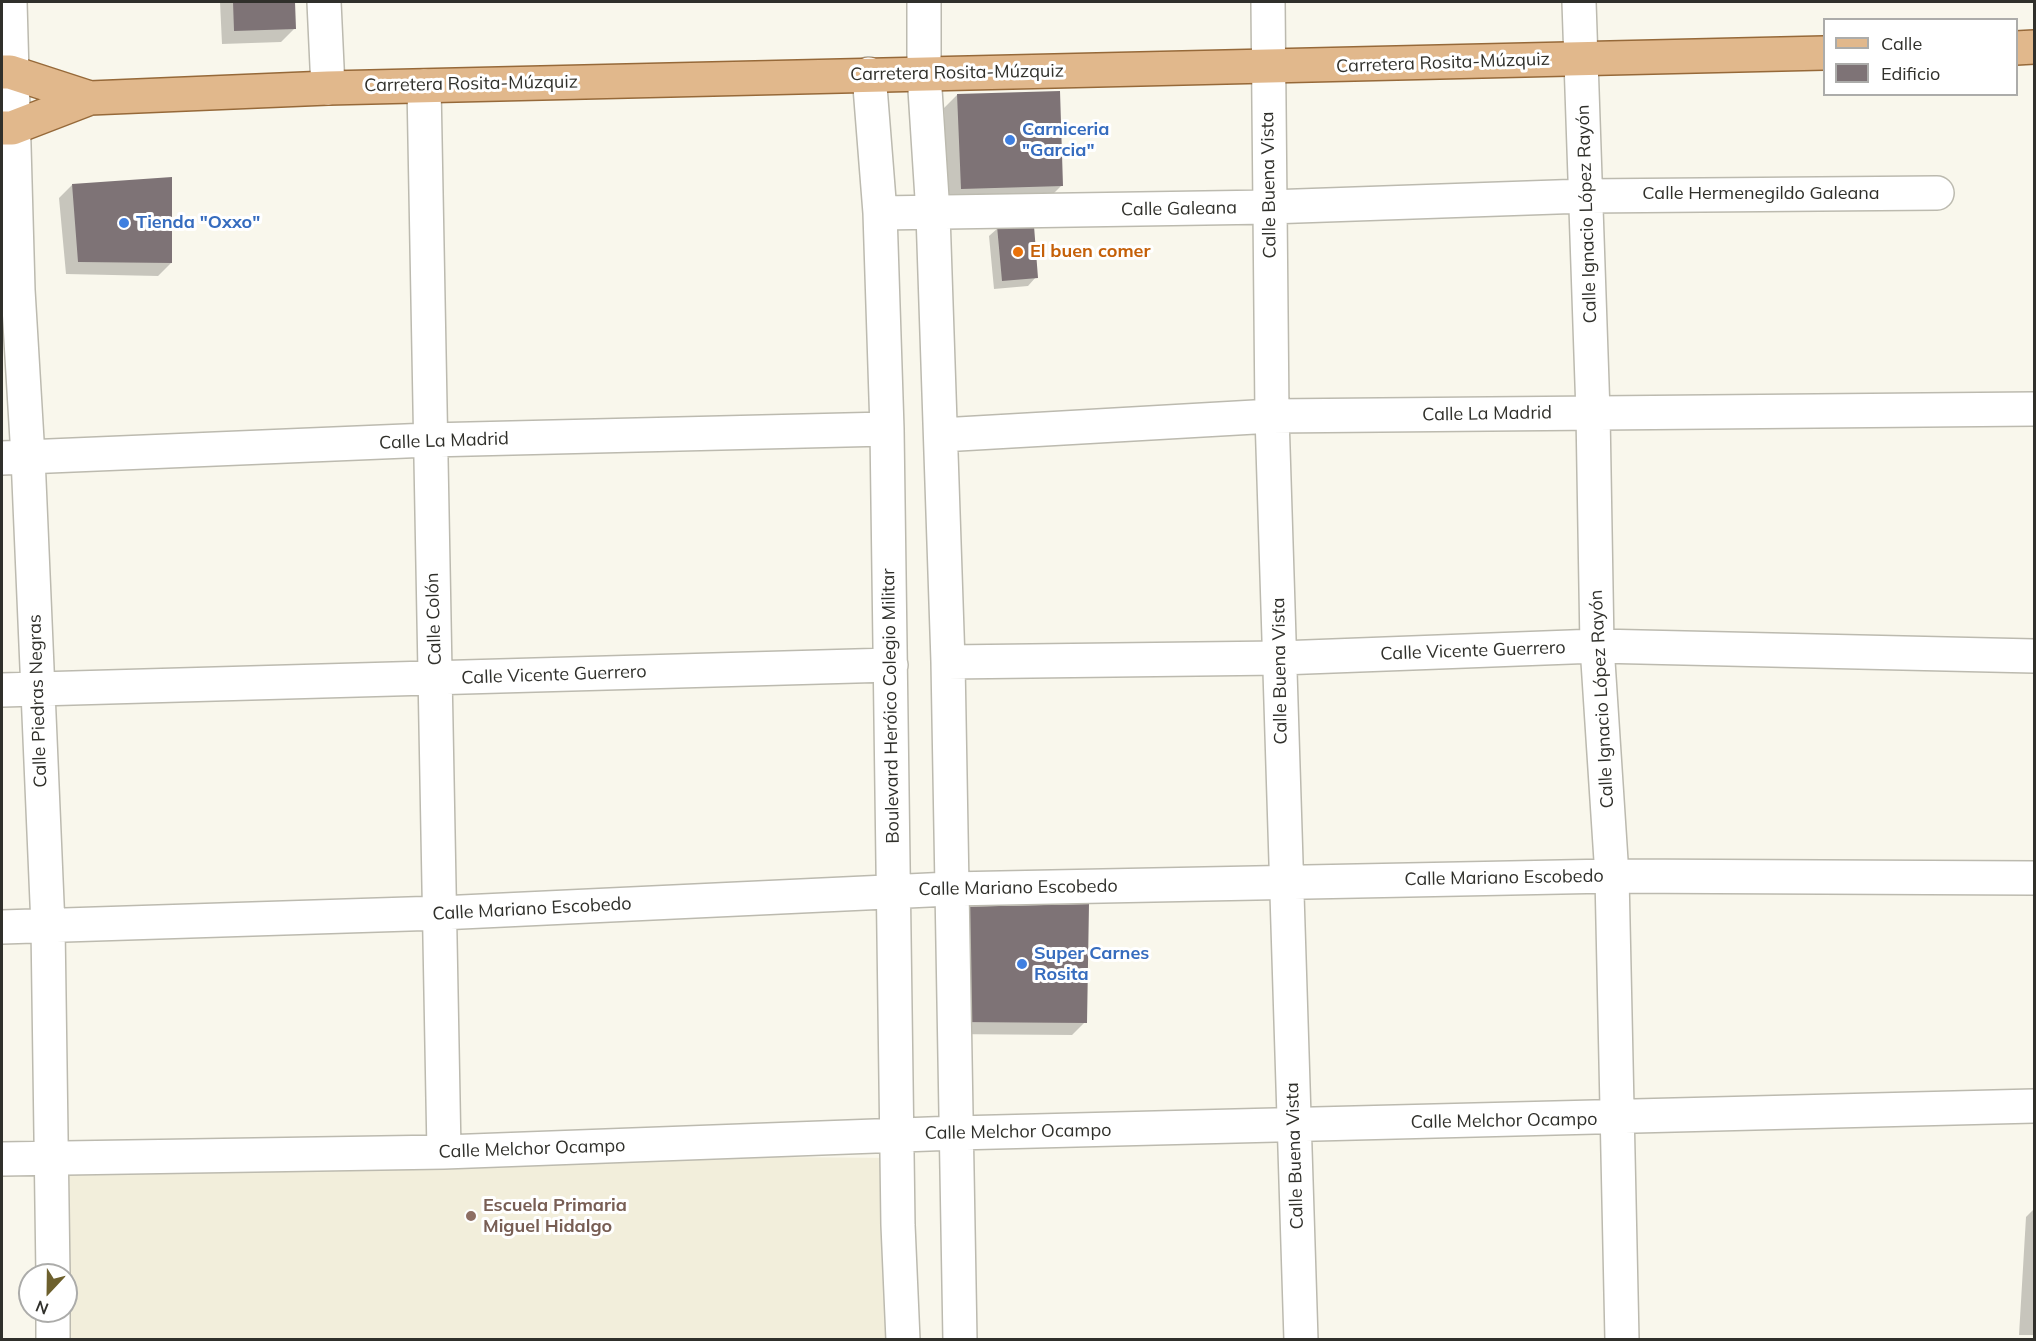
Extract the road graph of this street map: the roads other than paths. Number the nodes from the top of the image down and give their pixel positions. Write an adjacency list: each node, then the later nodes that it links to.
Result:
1 (10, 2): 11 (street, Calle Piedras Negras)
2 (324, 2): 15 (street)
3 (924, 2): 13 (street)
4 (1268, 2): 10 (street, Calle Buena Vista)
5 (1579, 2): 9 (street, Calle Ignacio López Rayón)
6 (2034, 47): 7 (main road)
7 (2018, 48)
8 (1823, 53): 9 (main road, Carretera Rosita-Múzquiz)
9 (1582, 59): 10 (main road, Carretera Rosita-Múzquiz); 19 (street, Calle Ignacio López Rayón)
10 (1268, 67): 13 (main road, Carretera Rosita-Múzquiz); 20 (street, Calle Buena Vista)
11 (6, 72): 16 (main road, Carretera Rosita-Múzquiz); 17 (street, Calle Piedras Negras)
12 (869, 74): 13 (main road, Carretera Rosita-Múzquiz); 14 (main road, Carretera Rosita-Múzquiz); 21 (street, Boulevard Heróico Colegio Militar)
13 (924, 74): 22 (street)
14 (424, 86): 15 (main road, Carretera Rosita-Múzquiz); 29 (street, Calle Colón)
15 (328, 88): 16 (main road, Carretera Rosita-Múzquiz)
16 (90, 98): 17 (main road, Carretera Rosita-Múzquiz)
17 (7, 128): 23 (street, Calle Piedras Negras)
18 (1937, 193): 19 (street, Calle Hermenegildo Galeana)
19 (1585, 196): 20 (street, Calle Galeana); 25 (street, Calle Ignacio López Rayón)
20 (1269, 207): 22 (street, Calle Galeana); 26 (street, Calle Buena Vista)
21 (880, 213): 22 (street, Calle Galeana); 27 (street, Boulevard Heróico Colegio Militar)
22 (933, 214): 28 (street)
23 (10, 290): 30 (street, Calle Piedras Negras)
24 (2034, 409): 25 (street, Calle La Madrid)
25 (1593, 413): 26 (street, Calle La Madrid); 31 (street, Calle Ignacio López Rayón)
26 (1272, 416): 28 (street, Calle La Madrid); 33 (street, Calle Buena Vista)
27 (886, 429): 29 (street, Calle La Madrid); 35 (street, Boulevard Heróico Colegio Militar)
28 (941, 435): 34 (street)
29 (429, 441): 30 (street, Calle La Madrid); 36 (street, Calle Colón)
30 (15, 458): 37 (street, Calle Piedras Negras)
31 (1597, 646): 32 (street, Calle Vicente Guerrero); 33 (street, Calle Vicente Guerrero); 39 (street, Calle Ignacio López Rayón)
32 (2034, 656)
33 (1280, 658): 34 (street, Calle Vicente Guerrero); 41 (street, Calle Buena Vista)
34 (948, 662): 42 (street)
35 (891, 665): 36 (street, Calle Vicente Guerrero); 43 (street, Boulevard Heróico Colegio Militar)
36 (435, 679): 37 (street, Calle Vicente Guerrero); 44 (street, Calle Colón)
37 (37, 689): 38 (street, Calle Vicente Guerrero); 45 (street, Calle Piedras Negras)
38 (2, 690)
39 (1612, 876): 40 (street, Calle Mariano Escobedo); 41 (street, Calle Mariano Escobedo); 48 (street, Calle Ignacio López Rayón)
40 (2034, 878)
41 (1285, 882): 42 (street, Calle Mariano Escobedo); 49 (street, Calle Buena Vista)
42 (950, 889): 43 (street, Calle Mariano Escobedo); 50 (street)
43 (894, 891): 44 (street, Calle Mariano Escobedo); 51 (street, Boulevard Heróico Colegio Militar)
44 (440, 914): 45 (street, Calle Mariano Escobedo); 52 (street, Calle Colón)
45 (48, 926): 46 (street, Calle Mariano Escobedo); 53 (street, Calle Piedras Negras)
46 (2, 927)
47 (2034, 1107): 48 (street, Calle Melchor Ocampo)
48 (1617, 1118): 49 (street, Calle Melchor Ocampo); 61 (street, Calle Ignacio López Rayón)
49 (1294, 1126): 50 (street, Calle Melchor Ocampo); 60 (street, Calle Buena Vista)
50 (956, 1133): 51 (street, Calle Melchor Ocampo); 59 (street)
51 (897, 1135): 52 (street, Calle Melchor Ocampo); 58 (street, Boulevard Heróico Colegio Militar)
52 (444, 1152): 53 (street, Calle Melchor Ocampo)
53 (54, 1158): 54 (street, Calle Melchor Ocampo); 55 (street, Calle Piedras Negras)
54 (2, 1159)
55 (53, 1263)
56 (53, 1323): 57 (street)
57 (53, 1340)
58 (903, 1340)
59 (960, 1340)
60 (1300, 1340)
61 (1622, 1340)

